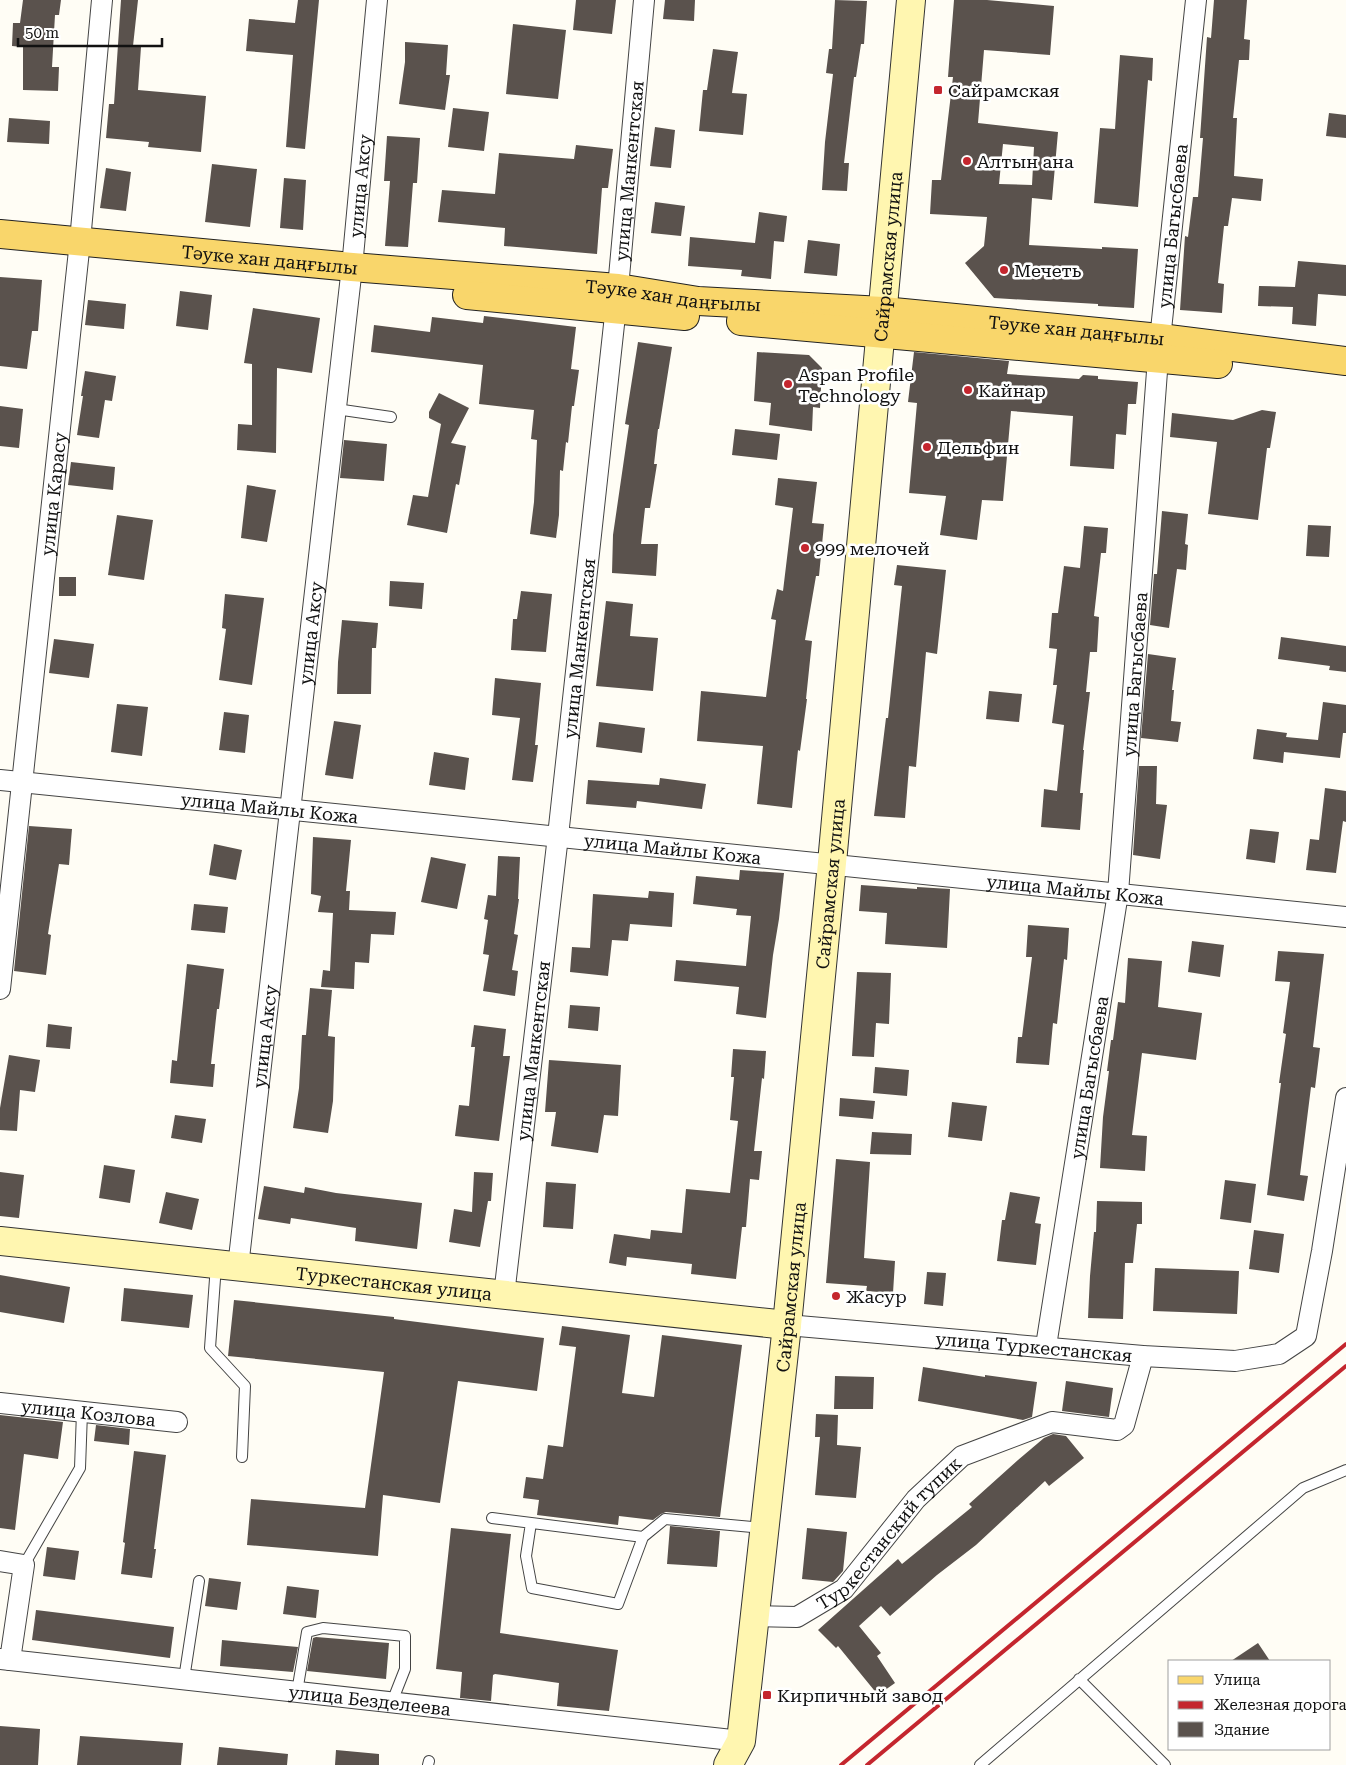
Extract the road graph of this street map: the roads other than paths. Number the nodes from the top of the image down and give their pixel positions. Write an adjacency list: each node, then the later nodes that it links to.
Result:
1 (102, 0): 8 (street, улица Карасу)
2 (377, 0): 9 (street, улица Аксу)
3 (644, 0): 10 (street, улица Манкентская)
4 (911, 0): 11 (main road, Сайрамская улица)
5 (1196, 0): 12 (street, улица Багысбаева)
6 (0, 234): 8 (main road, Тәуке хан даңғылы)
7 (0, 249): 8 (main road, Тәуке хан даңғылы)
8 (78, 249): 9 (main road, Тәуке хан даңғылы); 18 (street, улица Карасу)
9 (351, 275): 10 (main road, Тәуке хан даңғылы); 15 (street, улица Аксу)
10 (617, 298): 11 (main road, Тәуке хан даңғылы); 20 (street, улица Манкентская)
11 (882, 323): 12 (main road, Тәуке хан даңғылы); 21 (main road, Сайрамская улица)
12 (1159, 348): 13 (main road, Тәуке хан даңғылы); 14 (main road, Тәуке хан даңғылы); 22 (street, улица Багысбаева)
13 (1346, 361)
14 (1346, 375)
15 (336, 409): 16 (lane); 19 (street, улица Аксу)
16 (391, 417)
17 (0, 780): 18 (street, улица Майлы Кожа)
18 (22, 782): 19 (street, улица Майлы Кожа); 24 (street, улица Карасу)
19 (291, 810): 20 (street, улица Майлы Кожа); 27 (street, улица Аксу)
20 (558, 836): 21 (street, улица Майлы Кожа); 28 (street, улица Манкентская)
21 (832, 863): 22 (street, улица Майлы Кожа); 29 (main road, Сайрамская улица)
22 (1118, 893): 23 (street, улица Майлы Кожа); 30 (street, улица Багысбаева)
23 (1346, 917)
24 (0, 989)
25 (1346, 1098): 31 (street, улица Туркестанская)
26 (0, 1240): 27 (main road, Туркестанская улица)
27 (227, 1265): 28 (main road, Туркестанская улица); 35 (lane)
28 (504, 1295): 29 (main road, Туркестанская улица)
29 (787, 1325): 30 (street, улица Туркестанская); 39 (main road, Сайрамская улица)
30 (1046, 1346): 31 (street, улица Туркестанская)
31 (1143, 1356): 44 (street, Туркестанский тупик)
32 (0, 1404): 33 (street, улица Козлова)
33 (82, 1412): 34 (street, улица Козлова); 42 (lane)
34 (177, 1422)
35 (242, 1457)
36 (1346, 1470): 47 (lane)
37 (492, 1518): 38 (lane)
38 (531, 1522): 40 (lane); 40 (lane)
39 (763, 1528): 40 (lane); 44 (main road, Сайрамская улица)
40 (643, 1537)
41 (0, 1561): 42 (street)
42 (24, 1565): 45 (street)
43 (199, 1580): 46 (lane)
44 (753, 1616): 50 (main road, Сайрамская улица)
45 (5, 1660): 46 (street, улица Безделеева)
46 (184, 1679): 48 (street, улица Безделеева)
47 (1079, 1679): 52 (lane); 53 (lane)
48 (297, 1692): 49 (street, улица Безделеева); 49 (lane)
49 (392, 1702): 50 (street, улица Безделеева)
50 (740, 1741): 51 (main road, Сайрамская улица)
51 (728, 1765)
52 (980, 1765)
53 (1165, 1765)

